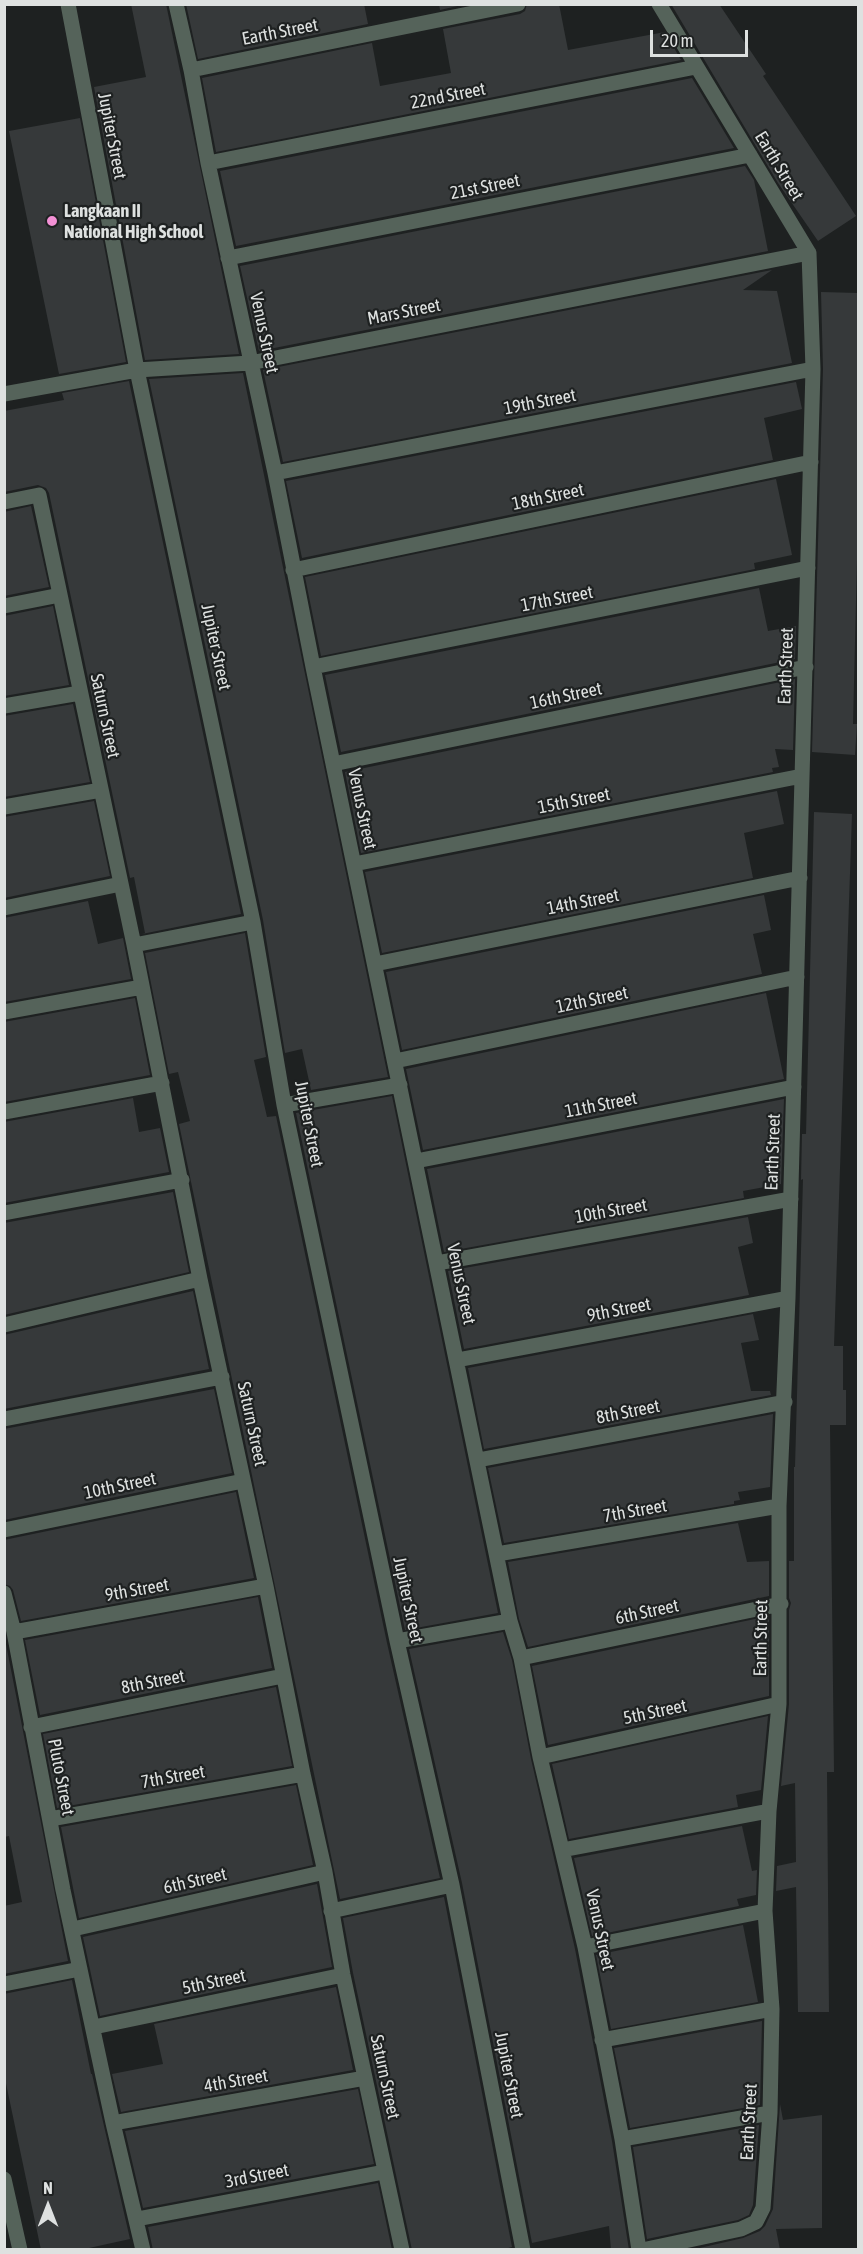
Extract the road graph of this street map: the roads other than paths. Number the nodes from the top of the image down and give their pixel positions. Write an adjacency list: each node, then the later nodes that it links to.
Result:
1 (68, 4): 13 (street, Jupiter Street)
2 (176, 4): 6 (street, Venus Street)
3 (518, 4): 6 (street, Earth Street)
4 (658, 4): 5 (street, Earth Street)
5 (696, 67): 7 (street, Earth Street); 8 (street, 22nd Street)
6 (192, 70): 8 (street, Venus Street)
7 (750, 155): 9 (street, Earth Street); 10 (street, 21st Street)
8 (208, 163): 10 (street, Venus Street)
9 (809, 253): 11 (street, Mars Street); 12 (street, Earth Street)
10 (228, 258): 11 (street, Venus Street)
11 (250, 363): 13 (street, Mars Street); 16 (street, Venus Street)
12 (813, 369): 15 (street, Earth Street); 16 (street, 19th Street)
13 (137, 370): 14 (street, Mars Street); 34 (street, Jupiter Street)
14 (4, 394)
15 (811, 462): 18 (street, Earth Street); 19 (street, 18th Street)
16 (275, 473): 19 (street, Venus Street)
17 (4, 502): 20 (street, Saturn Street)
18 (808, 568): 22 (street, 17th Street); 23 (street, Earth Street)
19 (293, 570): 22 (street, Venus Street)
20 (60, 595): 21 (street); 24 (street, Saturn Street)
21 (4, 606)
22 (313, 667): 26 (street, Venus Street)
23 (806, 667): 26 (street, 16th Street); 27 (street, Earth Street)
24 (81, 693): 25 (street); 28 (street, Saturn Street)
25 (4, 706)
26 (333, 764): 30 (street, Venus Street)
27 (802, 776): 30 (street, 15th Street); 31 (street, Earth Street)
28 (101, 790): 29 (street); 32 (street, Saturn Street)
29 (4, 807)
30 (354, 864): 36 (street, Venus Street)
31 (800, 878): 36 (street, 14th Street); 37 (street, Earth Street)
32 (121, 884): 33 (street); 35 (street, Saturn Street)
33 (4, 908)
34 (253, 922): 35 (street); 44 (street, Jupiter Street)
35 (134, 945): 38 (street, Saturn Street)
36 (375, 964): 40 (street, Venus Street)
37 (797, 977): 40 (street, 12th Street); 43 (street, Earth Street)
38 (142, 987): 39 (street); 41 (street, Saturn Street)
39 (4, 1012)
40 (395, 1061): 42 (street, Venus Street)
41 (162, 1083): 45 (street); 47 (street, Saturn Street)
42 (400, 1085): 44 (street); 46 (street, Venus Street)
43 (794, 1087): 46 (street, 11th Street); 48 (street, Earth Street)
44 (284, 1105): 68 (street, Jupiter Street)
45 (4, 1112)
46 (416, 1161): 50 (street, Venus Street)
47 (182, 1180): 49 (street); 51 (street, Saturn Street)
48 (791, 1199): 50 (street, 10th Street); 52 (street, Earth Street)
49 (4, 1213)
50 (437, 1263): 54 (street, Venus Street)
51 (200, 1279): 53 (street); 55 (street, Saturn Street)
52 (788, 1298): 54 (street, 9th Street); 56 (street, Earth Street)
53 (4, 1325)
54 (457, 1360): 58 (street, Venus Street)
55 (222, 1377): 57 (street); 59 (street, Saturn Street)
56 (785, 1402): 58 (street, 8th Street); 60 (street, Earth Street)
57 (4, 1419)
58 (478, 1460): 62 (street, Venus Street)
59 (243, 1481): 61 (street, 10th Street); 63 (street, Saturn Street)
60 (779, 1506): 62 (street, 7th Street); 65 (street, Earth Street)
61 (4, 1530)
62 (497, 1554): 66 (street, Venus Street)
63 (266, 1586): 67 (street, 9th Street); 70 (street, Saturn Street)
64 (4, 1593): 67 (street, Pluto Street)
65 (781, 1604): 69 (street, 6th Street); 71 (street, Earth Street)
66 (510, 1621): 68 (street); 69 (street, Venus Street)
67 (14, 1632): 72 (street, Pluto Street)
68 (397, 1641): 79 (street, Jupiter Street)
69 (521, 1658): 73 (street, Venus Street)
70 (283, 1676): 72 (street, 8th Street); 74 (street, Saturn Street)
71 (779, 1704): 73 (street, 5th Street); 75 (street, Earth Street)
72 (31, 1726): 76 (street, Pluto Street)
73 (540, 1757): 77 (street, Venus Street)
74 (303, 1774): 76 (street, 7th Street); 78 (street, Saturn Street)
75 (769, 1811): 77 (street); 81 (street, Earth Street)
76 (50, 1819): 82 (street, Pluto Street)
77 (562, 1850): 83 (street, Venus Street)
78 (325, 1872): 80 (street, Saturn Street); 82 (street, 6th Street)
79 (452, 1886): 80 (street); 100 (street, Jupiter Street)
80 (331, 1911): 85 (street, Saturn Street)
81 (765, 1911): 83 (street); 87 (street, Earth Street)
82 (73, 1929): 84 (street, Pluto Street)
83 (585, 1947): 89 (street, Venus Street)
84 (80, 1969): 86 (street); 88 (street, Pluto Street)
85 (343, 1975): 88 (street, 5th Street); 90 (street, Saturn Street)
86 (4, 1984)
87 (772, 2010): 89 (street); 91 (street, Earth Street)
88 (94, 2027): 92 (street, Pluto Street)
89 (602, 2040): 93 (street, Venus Street)
90 (365, 2078): 92 (street, 4th Street); 94 (street, Saturn Street)
91 (770, 2113): 93 (street); 101 (street, Earth Street)
92 (113, 2123): 96 (street, Pluto Street)
93 (622, 2139): 101 (street, Venus Street)
94 (384, 2172): 96 (street, 3rd Street); 99 (street, Saturn Street)
95 (4, 2179): 97 (street)
96 (136, 2219): 98 (street, Pluto Street)
97 (20, 2250)
98 (142, 2250)
99 (402, 2250)
100 (524, 2250)
101 (640, 2250)

